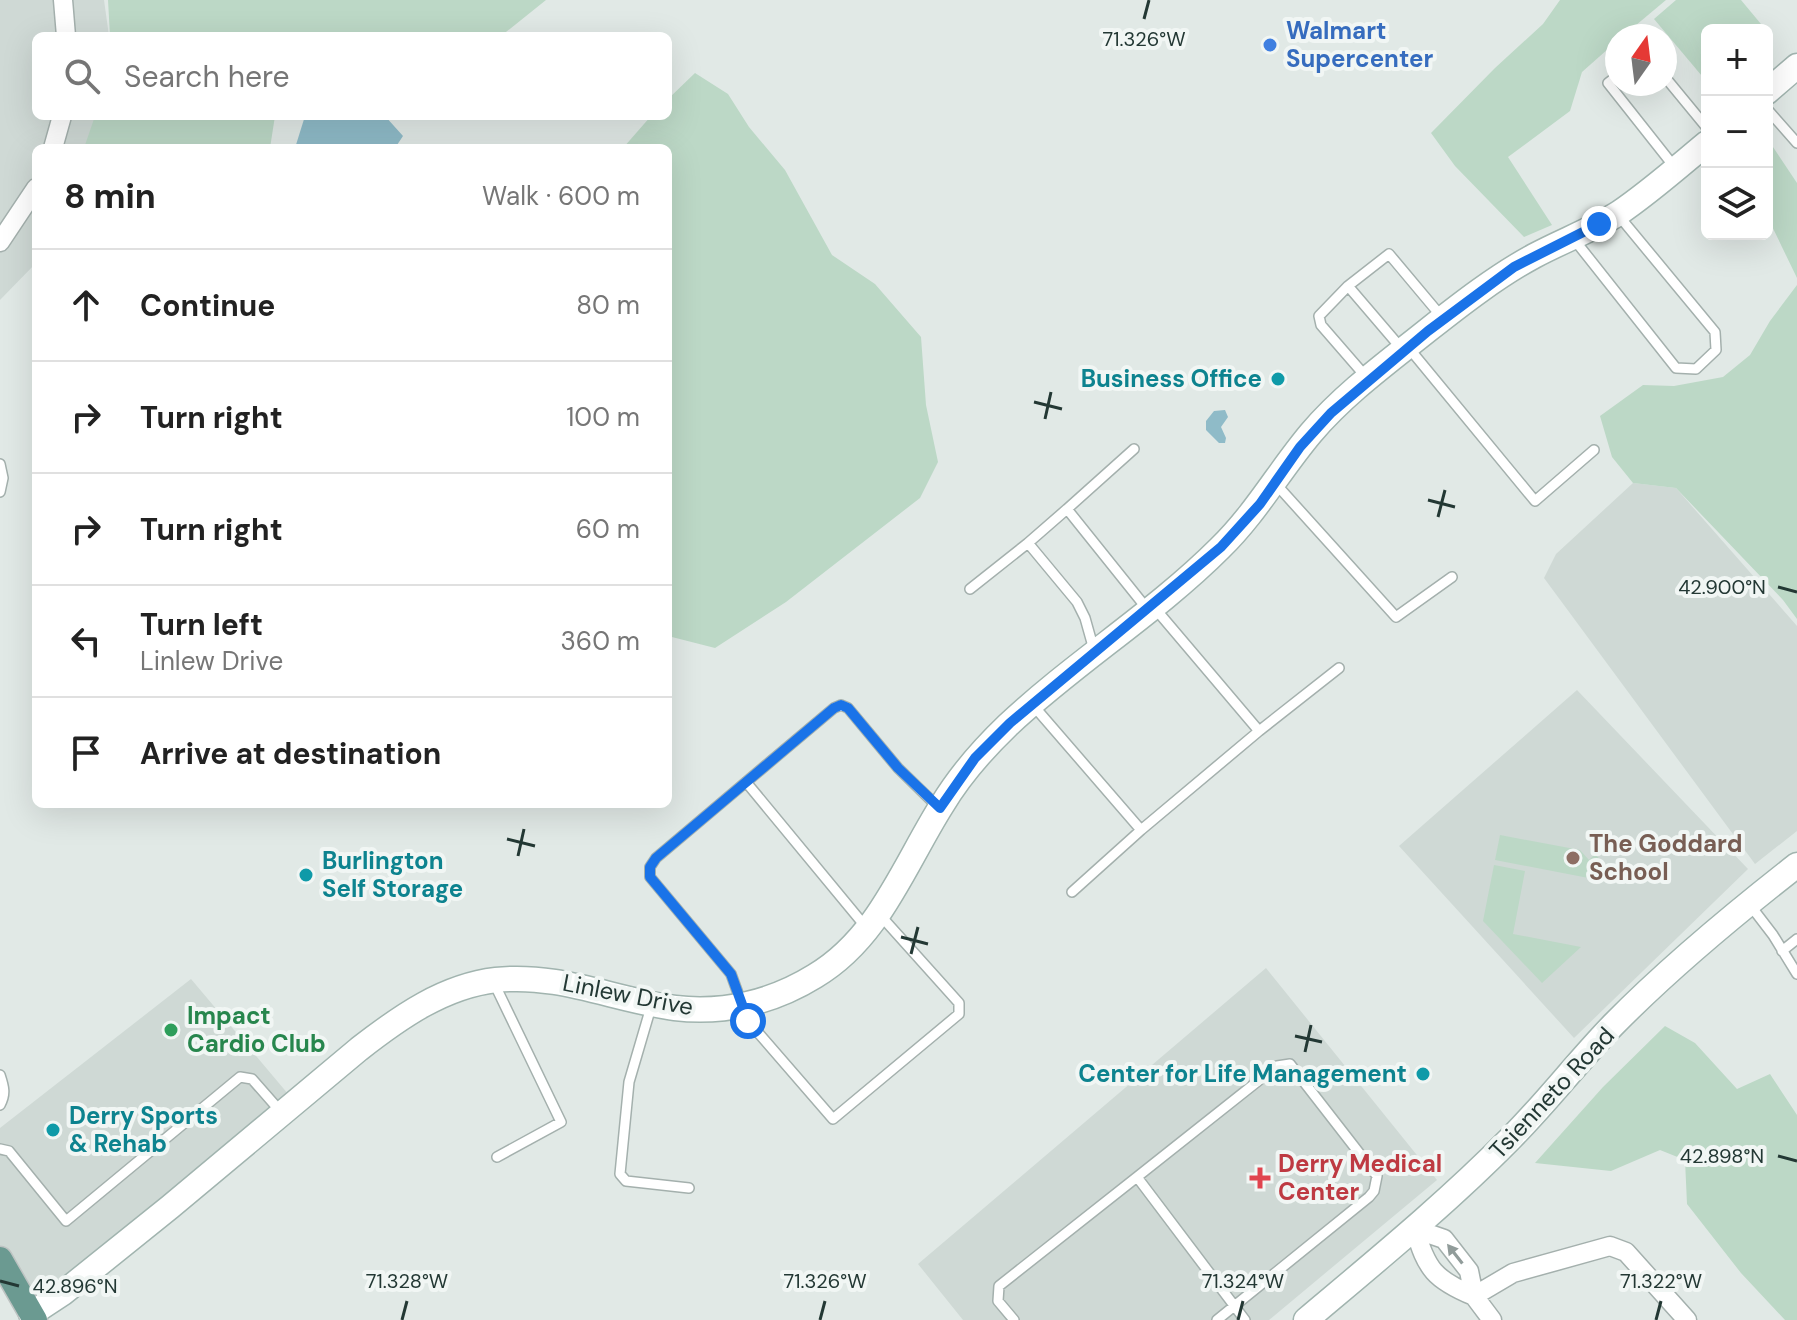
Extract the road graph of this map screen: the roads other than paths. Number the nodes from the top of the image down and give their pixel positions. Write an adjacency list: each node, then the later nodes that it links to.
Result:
1 (63, 0): 2 (street)
2 (66, 32)
3 (1797, 66): 4 (street)
4 (1773, 87)
5 (1677, 92): 9 (lane)
6 (1618, 96): 13 (lane)
7 (1773, 116): 10 (lane)
8 (61, 120): 11 (street)
9 (1701, 121)
10 (1797, 143)
11 (54, 144)
12 (1701, 148): 13 (street, Linlew Drive)
13 (1676, 169): 15 (street, Linlew Drive)
14 (32, 194): 17 (street)
15 (1617, 214): 16 (street, Linlew Drive); 16 (lane)
16 (1573, 237): 19 (street, Linlew Drive)
17 (0, 242)
18 (1348, 286): 19 (lane); 20 (lane); 21 (lane)
19 (1443, 319): 20 (street, Linlew Drive)
20 (1406, 349): 21 (street, Linlew Drive); 23 (lane)
21 (1368, 380): 25 (street, Linlew Drive)
22 (1134, 449): 27 (lane)
23 (1594, 450)
24 (0, 464): 26 (lane)
25 (1275, 483): 29 (lane); 31 (street, Linlew Drive)
26 (0, 492)
27 (1067, 509): 28 (lane); 31 (lane)
28 (1028, 543): 30 (lane); 32 (lane)
29 (1452, 577)
30 (970, 589)
31 (1150, 608): 32 (street, Linlew Drive); 35 (lane)
32 (1094, 653): 34 (street, Linlew Drive)
33 (1339, 668): 35 (lane)
34 (1032, 704): 37 (street, Linlew Drive); 38 (lane)
35 (1259, 731): 38 (lane)
36 (746, 782): 37 (lane); 42 (lane); 48 (lane)
37 (940, 808): 42 (street, Linlew Drive)
38 (1141, 830): 40 (lane)
39 (1797, 865): 41 (street, Tsienneto Road)
40 (1072, 892)
41 (1748, 903): 44 (lane); 56 (street, Tsienneto Road)
42 (873, 922): 48 (street, Linlew Drive); 48 (lane)
43 (1797, 939): 44 (lane)
44 (1782, 951): 45 (lane)
45 (1797, 974)
46 (493, 980): 47 (street, Linlew Drive); 51 (street, Linlew Drive); 53 (lane)
47 (652, 1004): 48 (street, Linlew Drive); 55 (lane)
48 (741, 1006)
49 (0, 1075): 50 (lane)
50 (0, 1105)
51 (284, 1115): 52 (lane); 60 (street, Linlew Drive)
52 (0, 1149)
53 (497, 1157)
54 (1137, 1177): 59 (lane); 59 (lane); 61 (lane)
55 (689, 1188)
56 (1415, 1229): 58 (street); 58 (street, one-way to 56); 64 (street, Tsienneto Road)
57 (0, 1259): 60 (main road)
58 (1474, 1296): 65 (street); 66 (street)
59 (1235, 1306): 62 (lane); 63 (lane)
60 (29, 1318)
61 (1014, 1320)
62 (1217, 1320)
63 (1245, 1320)
64 (1306, 1320)
65 (1492, 1320)
66 (1687, 1320)

